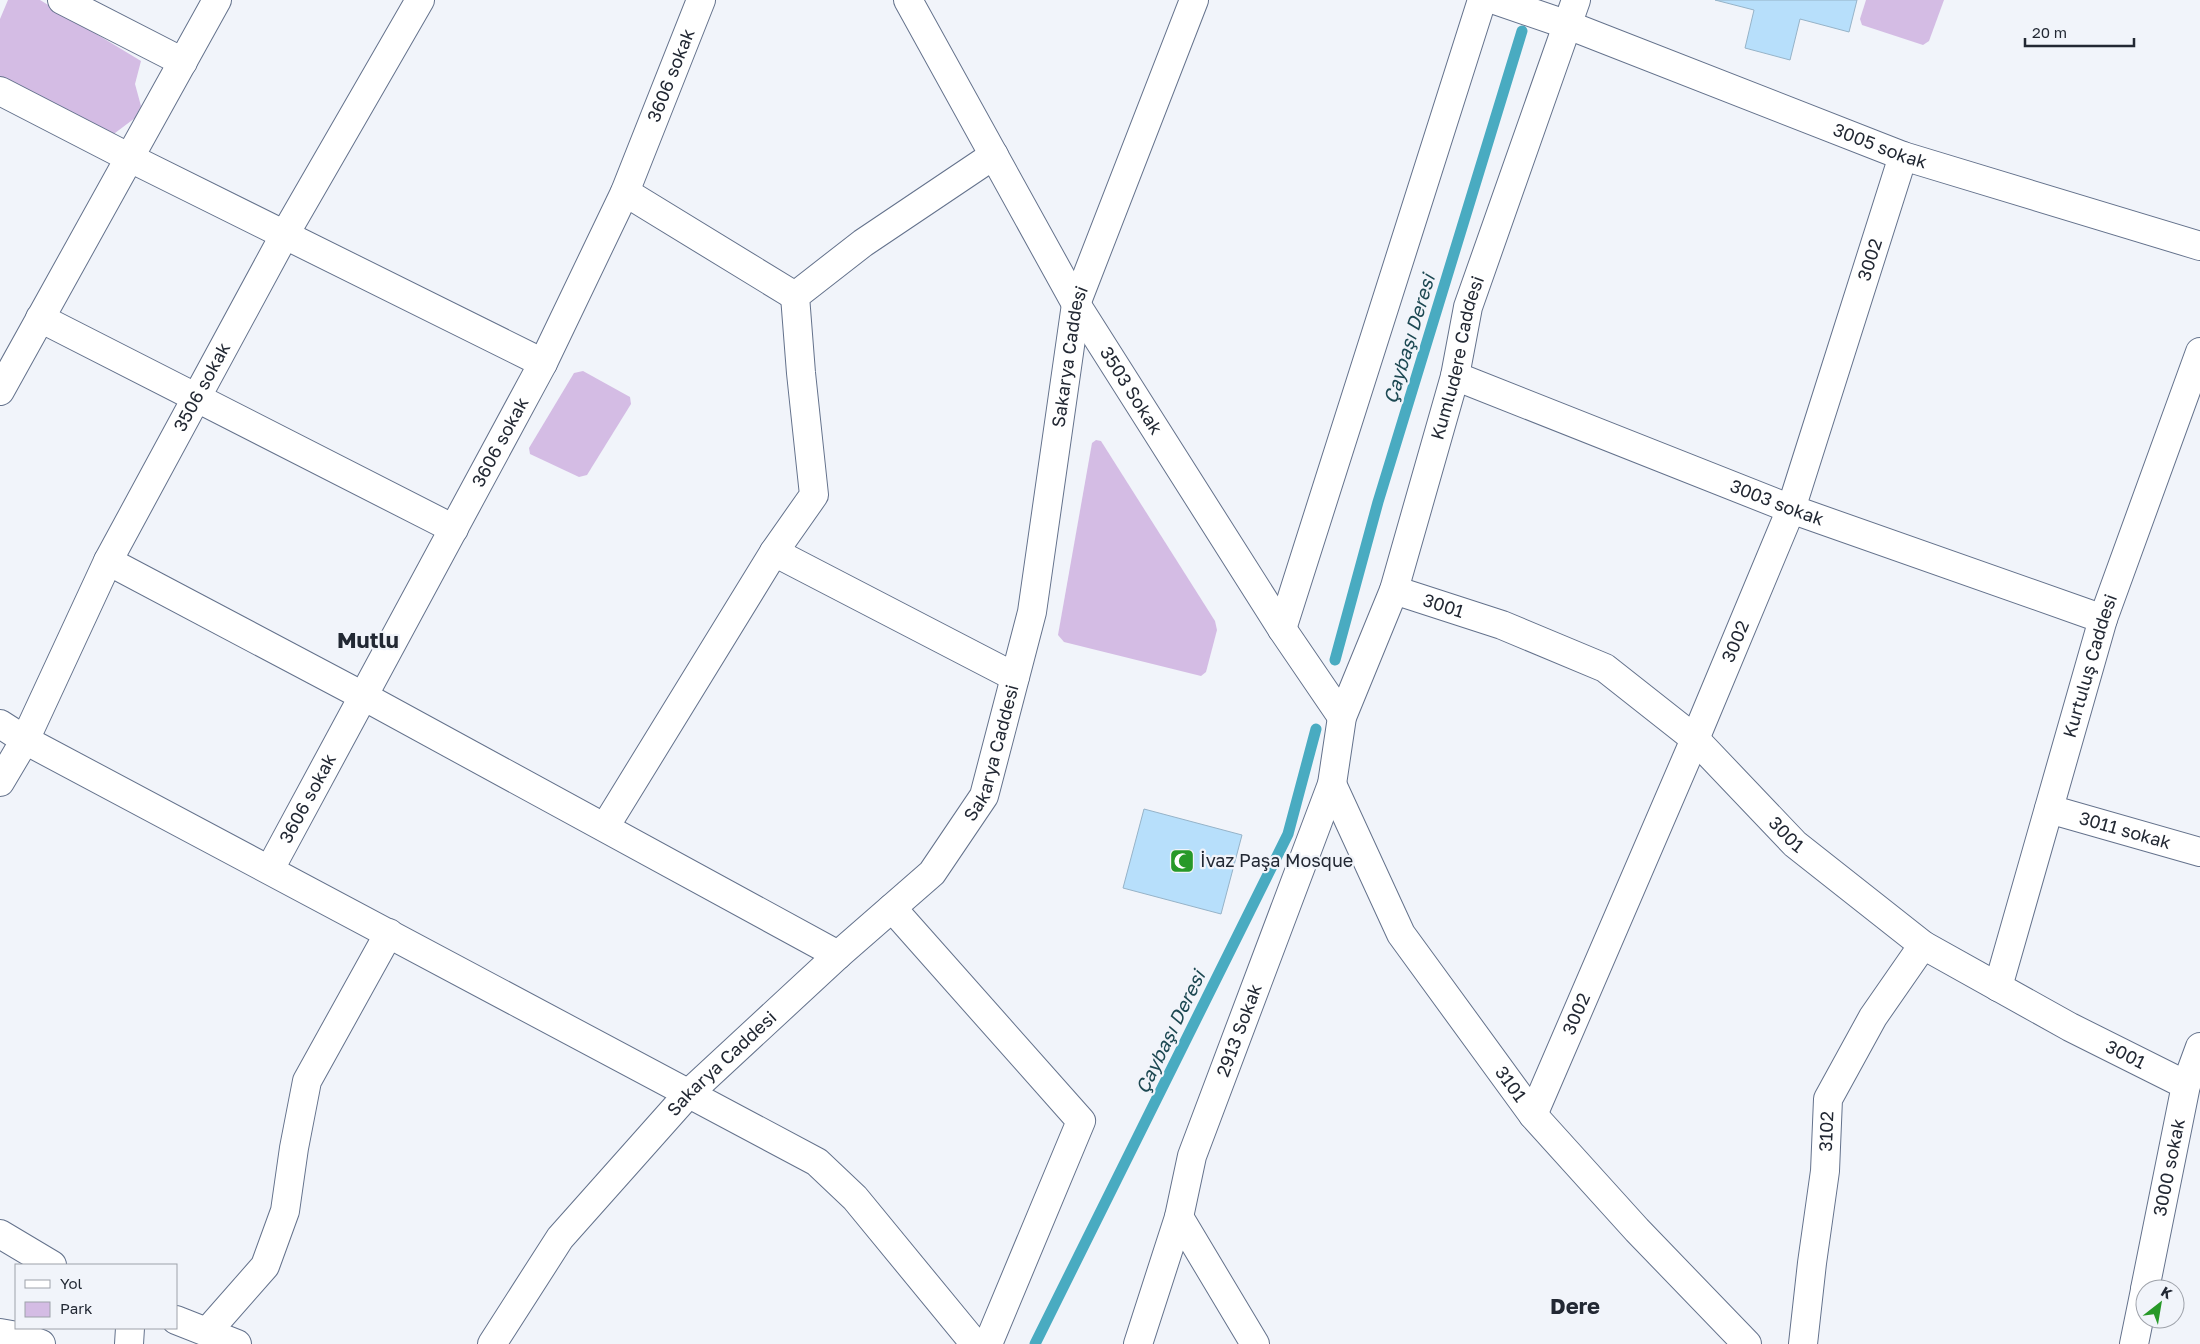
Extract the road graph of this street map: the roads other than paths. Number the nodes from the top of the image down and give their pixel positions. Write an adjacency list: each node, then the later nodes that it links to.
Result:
1 (62, 0): 10 (street)
2 (217, 0): 10 (street)
3 (420, 0): 16 (street, 3506 sokak)
4 (701, 0): 15 (street, 3606 sokak)
5 (908, 0): 12 (street, 3503 Sokak)
6 (1194, 0): 19 (street, Sakarya Caddesi)
7 (1482, 0): 32 (street)
8 (1495, 0): 9 (street)
9 (1572, 12): 13 (street, 3005 sokak); 23 (street, Kumludere Caddesi)
10 (183, 62): 14 (street)
11 (0, 91): 14 (street)
12 (994, 155): 18 (street); 19 (street, 3503 Sokak)
13 (1903, 156): 17 (street, 3005 sokak); 26 (street, 3002)
14 (130, 158): 16 (street); 20 (street)
15 (625, 192): 18 (street); 22 (street, 3606 sokak)
16 (285, 234): 22 (street); 25 (street, 3506 sokak)
17 (2200, 246)
18 (795, 296): 28 (street)
19 (1076, 304): 32 (street, 3503 Sokak); 33 (street, Sakarya Caddesi)
20 (40, 318): 24 (street); 25 (street)
21 (2200, 352): 31 (street, Kurtuluş Caddesi)
22 (544, 363): 27 (street, 3606 sokak)
23 (1455, 376): 26 (street, 3003 sokak); 30 (street, Kumludere Caddesi)
24 (0, 391)
25 (196, 399): 27 (street); 29 (street, 3506 sokak)
26 (1791, 510): 31 (street, 3003 sokak); 37 (street, 3002)
27 (454, 529): 34 (street, 3606 sokak)
28 (774, 552): 33 (street); 42 (street)
29 (108, 561): 34 (street); 38 (street, 3506 sokak)
30 (1394, 590): 35 (street, Kumludere Caddesi); 37 (street, 3001)
31 (2103, 619): 41 (street, Kurtuluş Caddesi)
32 (1282, 629): 35 (street, 3503 Sokak)
33 (1015, 677): 45 (street, Sakarya Caddesi)
34 (365, 697): 42 (street); 44 (street, 3606 sokak)
35 (1342, 717): 40 (street, 2913 Sokak)
36 (0, 724): 38 (street)
37 (1695, 739): 47 (street, 3001); 53 (street, 3002)
38 (25, 740): 39 (street, 3506 sokak); 44 (street)
39 (0, 782)
40 (1332, 784): 53 (street, 3101); 54 (street, 2913 Sokak)
41 (2049, 810): 43 (street, 3011 sokak); 49 (street, Kurtuluş Caddesi)
42 (605, 827): 48 (street)
43 (2200, 852)
44 (270, 869): 46 (street)
45 (892, 908): 48 (street, Sakarya Caddesi); 68 (street)
46 (389, 933): 52 (street); 61 (street)
47 (1923, 945): 49 (street, 3001); 72 (street, 3102)
48 (838, 954): 52 (street, Sakarya Caddesi)
49 (1998, 987): 51 (street, 3001)
50 (2200, 1047): 51 (street, 3000 sokak)
51 (2186, 1085): 57 (street, 3000 sokak)
52 (689, 1093): 66 (street, Sakarya Caddesi); 67 (street)
53 (1533, 1115): 71 (street, 3101)
54 (1180, 1217): 69 (street, 2913 Sokak); 70 (street)
55 (0, 1234): 56 (street)
56 (50, 1264)
57 (2147, 1279)
58 (178, 1321): 61 (street)
59 (130, 1329): 64 (street)
60 (2137, 1329): 73 (street, 3000 sokak)
61 (207, 1332): 65 (street)
62 (0, 1333): 63 (street)
63 (41, 1344)
64 (128, 1344)
65 (237, 1344)
66 (492, 1344)
67 (976, 1344)
68 (988, 1344)
69 (1138, 1344)
70 (1255, 1344)
71 (1746, 1344)
72 (1803, 1344)
73 (2134, 1344)

